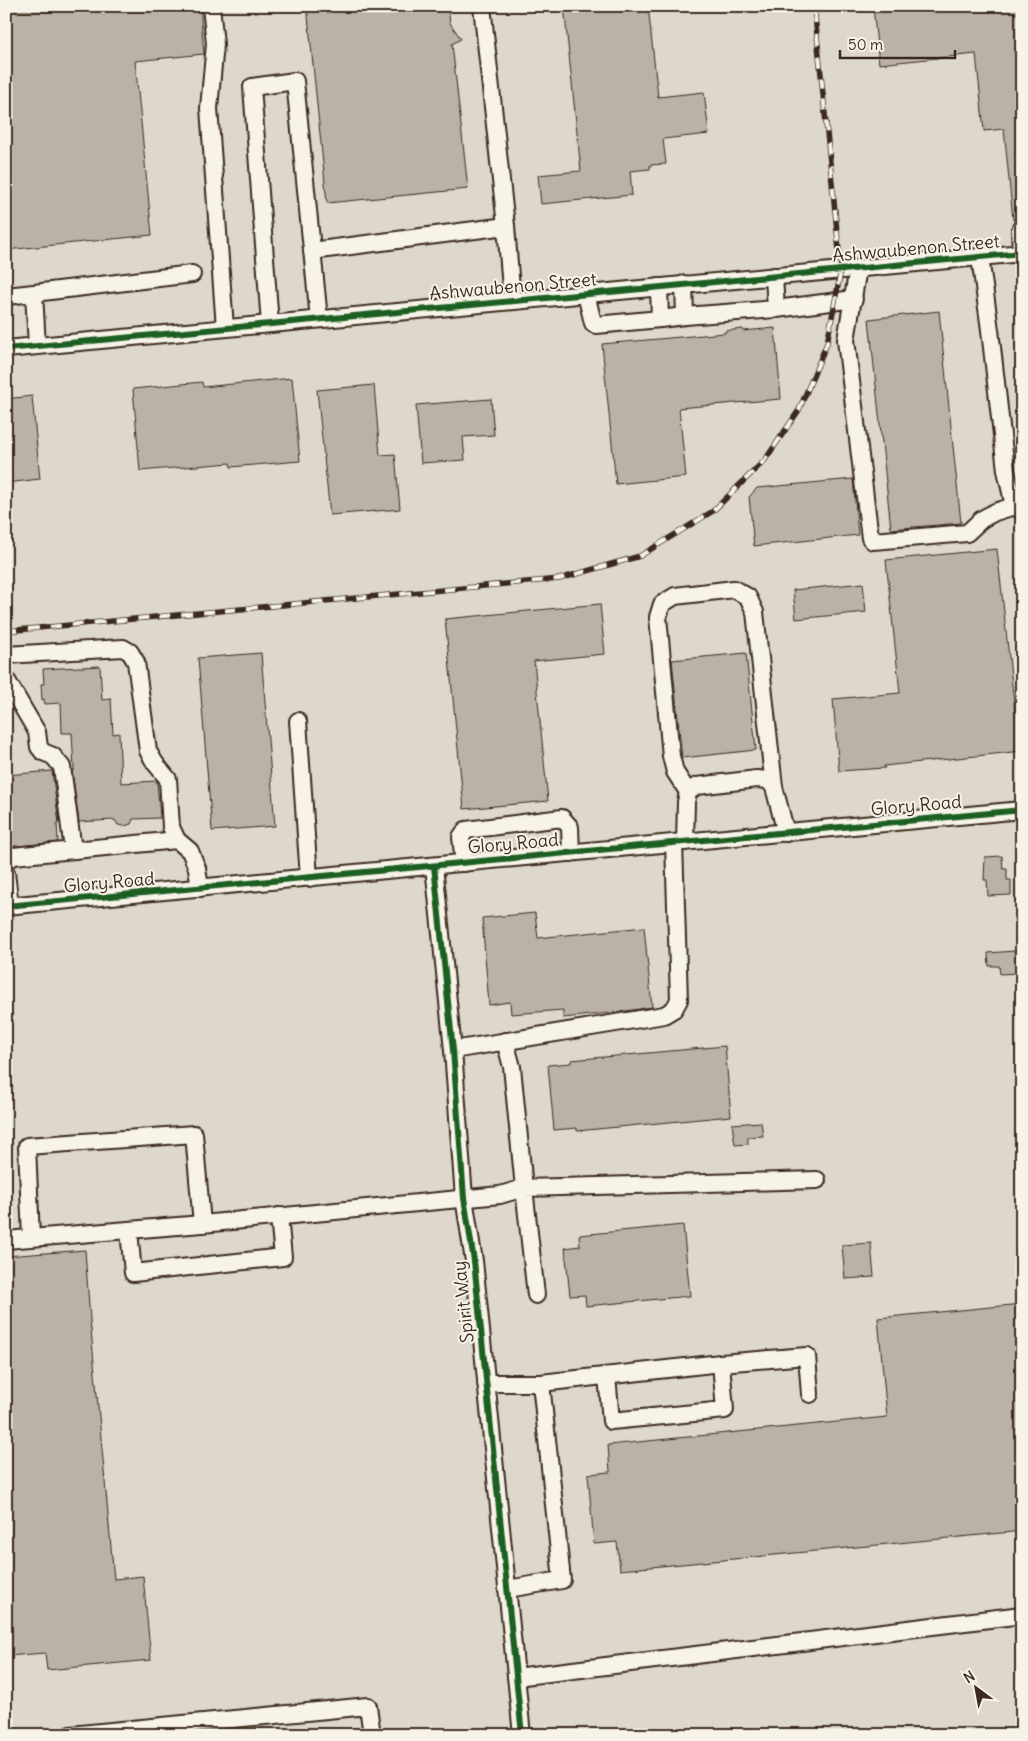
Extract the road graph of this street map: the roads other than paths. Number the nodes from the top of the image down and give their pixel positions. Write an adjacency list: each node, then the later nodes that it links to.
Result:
1 (210, 6): 23 (street)
2 (482, 6): 3 (street)
3 (506, 226): 5 (street); 17 (street)
4 (1022, 227): 6 (street)
5 (312, 251): 20 (street); 22 (street)
6 (1022, 253): 7 (street, Ashwaubenon Street)
7 (980, 257): 8 (street, Ashwaubenon Street); 26 (street)
8 (858, 268): 10 (street, Ashwaubenon Street); 16 (street)
9 (192, 274): 13 (street)
10 (774, 276): 11 (street, Ashwaubenon Street); 18 (street)
11 (684, 284): 12 (street, Ashwaubenon Street); 19 (street)
12 (659, 287): 14 (street, Ashwaubenon Street); 21 (street)
13 (34, 293): 15 (street); 24 (street)
14 (586, 294): 17 (street, Ashwaubenon Street); 21 (street)
15 (6, 296)
16 (854, 299): 18 (street); 26 (street)
17 (512, 301): 20 (street, Ashwaubenon Street)
18 (776, 309): 19 (street)
19 (685, 316): 21 (street)
20 (319, 319): 22 (street, Ashwaubenon Street)
21 (660, 319)
22 (270, 324): 23 (street, Ashwaubenon Street)
23 (225, 328): 24 (street, Ashwaubenon Street)
24 (37, 346): 25 (street, Ashwaubenon Street)
25 (6, 349)
26 (1018, 508)
27 (6, 655): 34 (street)
28 (6, 679): 36 (street)
29 (298, 720): 42 (street)
30 (774, 787): 31 (street); 31 (street); 33 (street)
31 (688, 792): 35 (street)
32 (1022, 810): 33 (street, Glory Road)
33 (786, 833): 35 (street, Glory Road)
34 (177, 840): 36 (street); 43 (street)
35 (680, 843): 37 (street, Glory Road); 45 (street)
36 (73, 850): 38 (street)
37 (571, 853): 39 (street, Glory Road); 39 (street)
38 (6, 862)
39 (464, 863): 40 (street, Glory Road)
40 (434, 866): 42 (street, Glory Road); 46 (street, Spirit Way)
41 (6, 873): 44 (street)
42 (309, 878): 43 (street, Glory Road)
43 (200, 888): 44 (street, Glory Road)
44 (8, 906)
45 (505, 1041): 46 (street); 48 (street)
46 (453, 1050): 49 (street, Spirit Way)
47 (818, 1180): 48 (street)
48 (524, 1188): 49 (street); 55 (street)
49 (464, 1198): 50 (street); 59 (street, Spirit Way)
50 (279, 1216): 51 (street); 52 (street)
51 (202, 1224): 52 (street); 53 (street)
52 (129, 1230): 53 (street)
53 (31, 1238): 54 (street)
54 (6, 1240)
55 (536, 1295)
56 (721, 1363): 57 (street); 57 (street); 60 (street)
57 (606, 1376): 58 (street)
58 (541, 1382): 59 (street); 61 (street)
59 (486, 1383): 61 (street, Spirit Way)
60 (810, 1394)
61 (507, 1589): 63 (street, Spirit Way)
62 (1022, 1615): 63 (street)
63 (516, 1677): 66 (street, Spirit Way)
64 (70, 1735): 65 (street)
65 (372, 1735)
66 (522, 1735)

